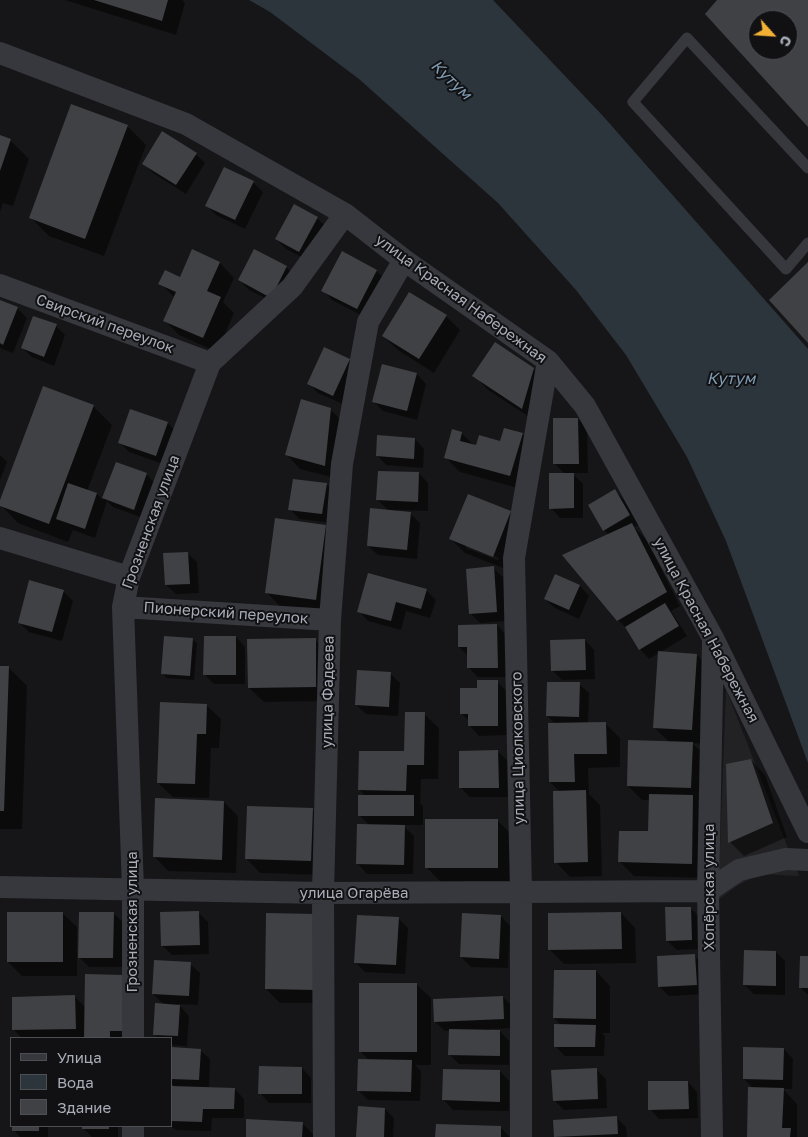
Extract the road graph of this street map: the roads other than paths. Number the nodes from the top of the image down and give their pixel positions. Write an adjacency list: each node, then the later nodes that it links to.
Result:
1 (0, 53): 3 (street, улица Красная Набережная)
2 (808, 168): 4 (lane)
3 (345, 214): 5 (street, улица Красная Набережная); 8 (street, Грозненская улица)
4 (808, 243)
5 (404, 260): 7 (street, улица Красная Набережная); 12 (street, улица Фадеева)
6 (0, 285): 8 (street, Свирский переулок)
7 (548, 361): 13 (street, улица Красная Набережная); 19 (street, улица Циолковского)
8 (210, 363): 10 (street, Грозненская улица)
9 (0, 538): 10 (street)
10 (129, 577): 11 (street, Грозненская улица)
11 (123, 607): 12 (street, Пионерский переулок); 17 (street, Грозненская улица)
12 (330, 620): 20 (street, улица Фадеева)
13 (713, 638): 14 (street, улица Красная Набережная); 18 (street, Хопёрская улица)
14 (808, 832)
15 (808, 860): 18 (street)
16 (0, 887): 17 (street, улица Огарёва)
17 (133, 889): 20 (street, улица Огарёва); 21 (street, Грозненская улица)
18 (708, 891): 19 (street, улица Огарёва); 24 (street, Хопёрская улица)
19 (521, 892): 20 (street, улица Огарёва); 23 (street, улица Циолковского)
20 (323, 893): 22 (street, улица Фадеева)
21 (133, 1037)
22 (324, 1137)
23 (521, 1137)
24 (712, 1137)

